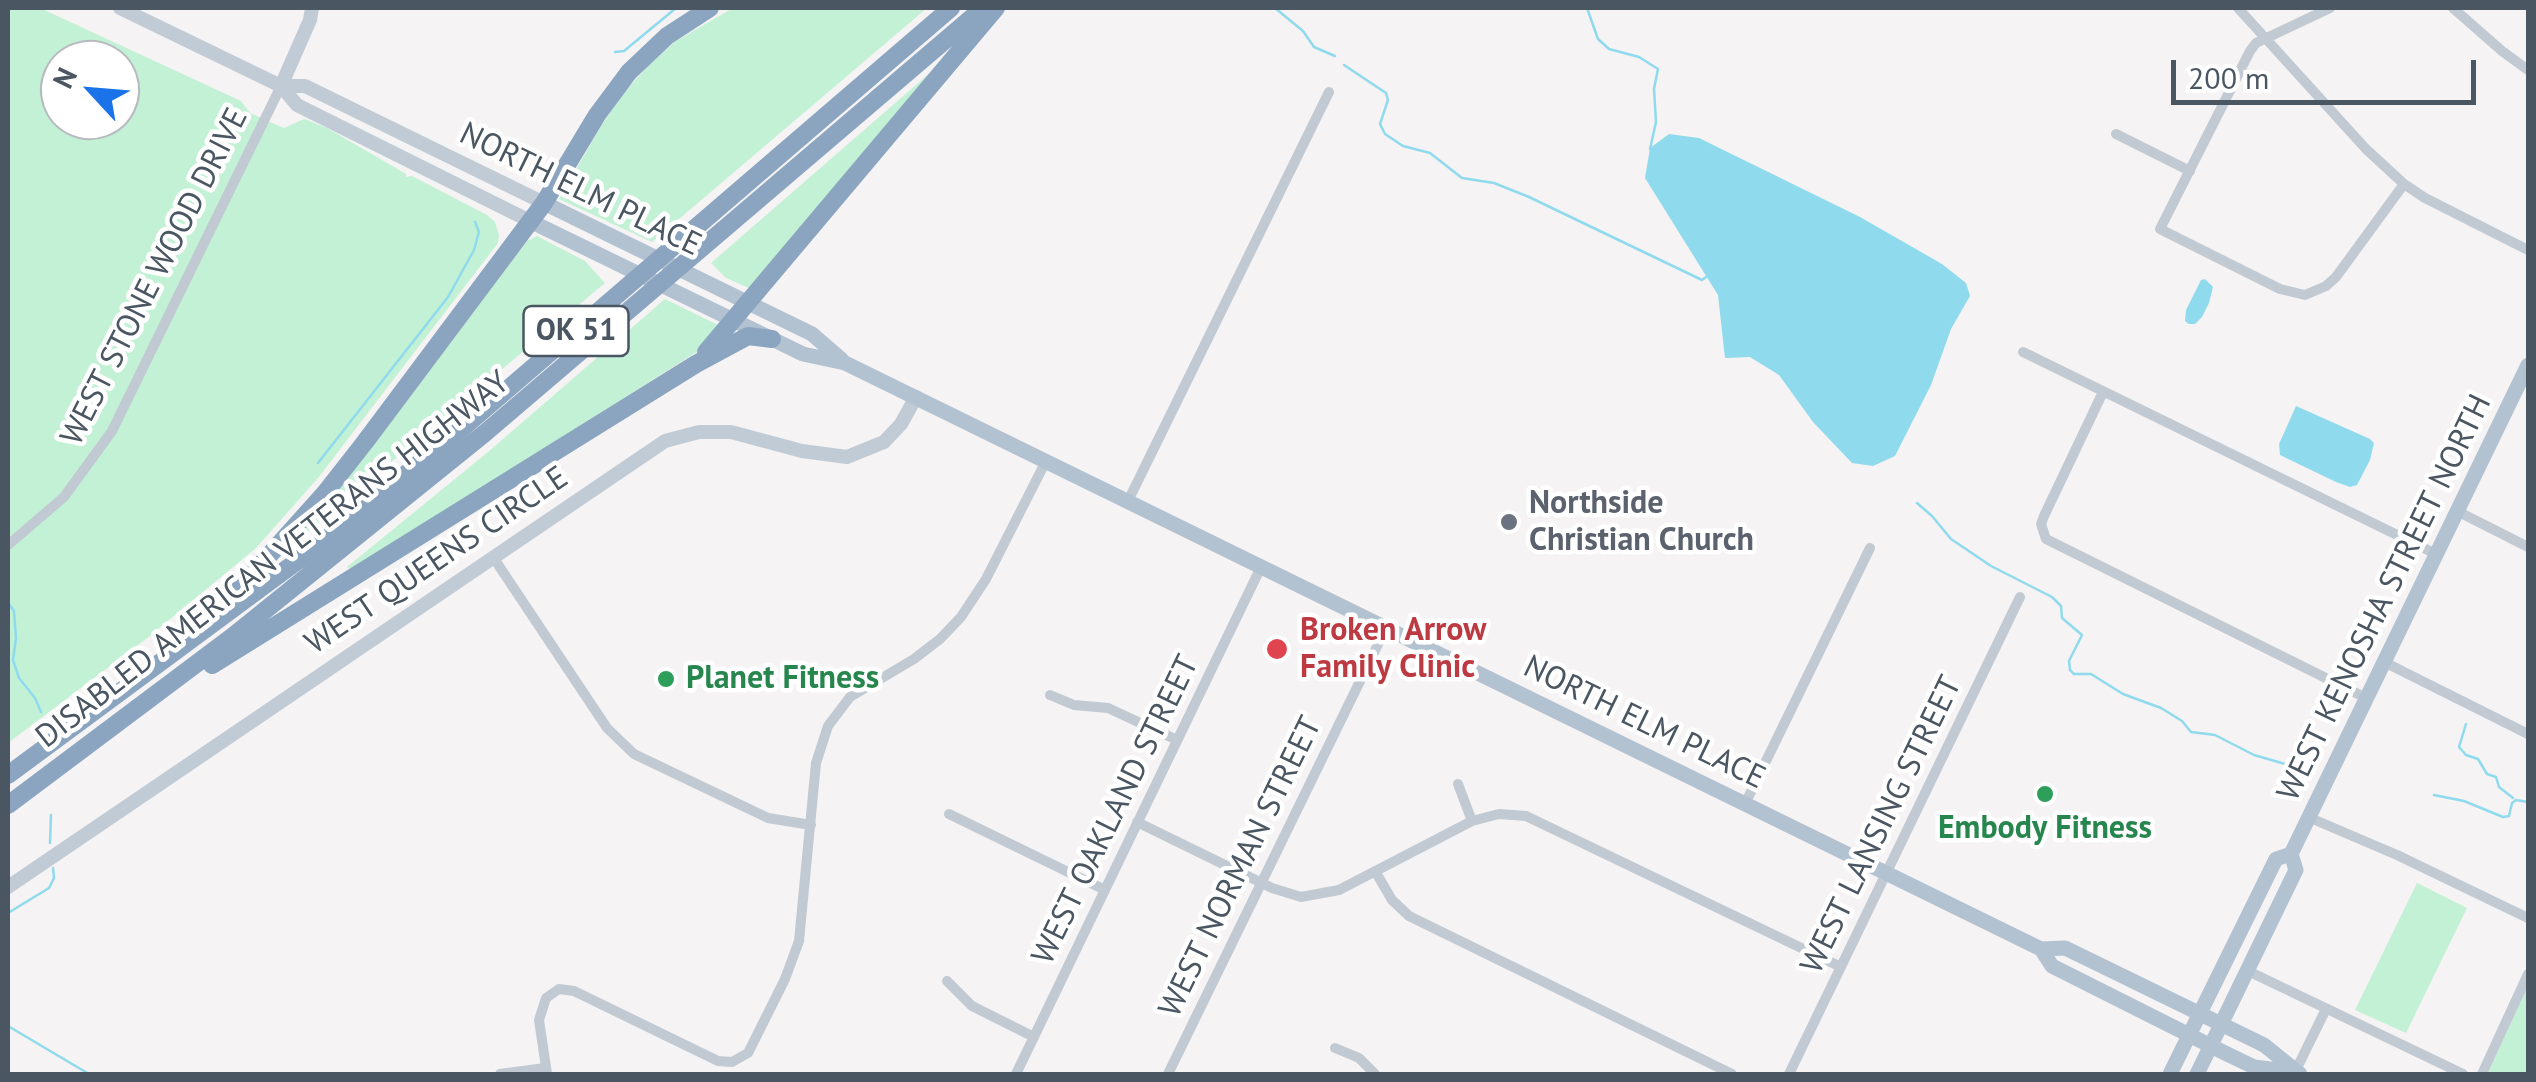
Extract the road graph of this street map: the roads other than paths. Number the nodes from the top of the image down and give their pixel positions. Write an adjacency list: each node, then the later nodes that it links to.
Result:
1 (120, 8): 12 (street, NORTH ELM PLACE)
2 (312, 8): 12 (street, WEST STONE WOOD DRIVE)
3 (710, 8): 17 (highway)
4 (952, 8): 40 (highway, DISABLED AMERICAN VETERANS HIGHWAY / OK 51)
5 (983, 8): 44 (highway, DISABLED AMERICAN VETERANS HIGHWAY / OK 51)
6 (996, 8): 20 (highway)
7 (2238, 8): 10 (street)
8 (2330, 8): 10 (street)
9 (2453, 8): 11 (street)
10 (2266, 39): 15 (street); 16 (street)
11 (2528, 70)
12 (281, 86): 17 (street, NORTH ELM PLACE); 18 (street, NORTH ELM PLACE); 32 (street, WEST STONE WOOD DRIVE)
13 (1330, 92): 30 (street)
14 (2116, 134): 15 (street)
15 (2190, 172): 16 (street)
16 (2404, 184): 19 (street)
17 (544, 203): 18 (highway); 20 (main road, NORTH ELM PLACE)
18 (530, 221): 21 (main road, NORTH ELM PLACE); 40 (highway)
19 (2528, 250)
20 (745, 301): 21 (highway); 24 (main road, NORTH ELM PLACE)
21 (729, 318): 22 (main road, NORTH ELM PLACE); 25 (highway)
22 (772, 338): 24 (main road, NORTH ELM PLACE); 25 (highway)
23 (2024, 352): 27 (street)
24 (845, 363): 28 (main road, NORTH ELM PLACE)
25 (696, 364): 44 (highway)
26 (2528, 365): 31 (main road, WEST KENOSHA STREET NORTH)
27 (2103, 392): 35 (street); 43 (street)
28 (916, 397): 29 (main road, NORTH ELM PLACE); 36 (street, WEST QUEENS CIRCLE)
29 (1046, 461): 30 (main road, NORTH ELM PLACE); 55 (street)
30 (1128, 501): 37 (main road, NORTH ELM PLACE)
31 (2457, 511): 33 (street); 35 (main road, WEST KENOSHA STREET NORTH)
32 (8, 545)
33 (2528, 547)
34 (1870, 548): 49 (street)
35 (2436, 554): 41 (main road, WEST KENOSHA STREET NORTH)
36 (492, 557): 55 (street); 60 (street, WEST QUEENS CIRCLE)
37 (1262, 566): 39 (main road, NORTH ELM PLACE); 46 (street, WEST OAKLAND STREET)
38 (2020, 597): 58 (street, WEST LANSING STREET)
39 (1386, 628): 49 (main road, NORTH ELM PLACE); 59 (street, WEST NORMAN STREET)
40 (191, 642): 47 (highway, DISABLED AMERICAN VETERANS HIGHWAY / OK 51)
41 (2384, 662): 43 (main road, WEST KENOSHA STREET NORTH); 45 (street)
42 (1050, 695): 46 (street)
43 (2366, 698): 52 (main road, WEST KENOSHA STREET NORTH)
44 (130, 714): 50 (highway, DISABLED AMERICAN VETERANS HIGHWAY / OK 51)
45 (2528, 734)
46 (1177, 740): 54 (street, WEST OAKLAND STREET)
47 (8, 775)
48 (1458, 784): 53 (street)
49 (1745, 804): 58 (main road, NORTH ELM PLACE)
50 (8, 805)
51 (949, 814): 61 (street)
52 (2308, 817): 56 (main road, WEST KENOSHA STREET NORTH); 62 (street)
53 (1472, 821): 57 (street); 64 (street)
54 (1137, 822): 59 (street); 61 (street, WEST OAKLAND STREET)
55 (810, 825): 75 (street)
56 (2290, 854): 65 (main road, WEST KENOSHA STREET NORTH); 69 (main road, WEST KENOSHA STREET NORTH)
57 (1375, 871): 59 (street); 81 (street)
58 (1886, 873): 63 (main road, NORTH ELM PLACE); 64 (street, WEST LANSING STREET)
59 (1261, 882): 79 (street, WEST NORMAN STREET)
60 (8, 888)
61 (1105, 890): 72 (street, WEST OAKLAND STREET)
62 (2528, 918)
63 (2041, 949): 69 (main road, NORTH ELM PLACE); 71 (main road, NORTH ELM PLACE)
64 (1840, 967): 82 (street, WEST LANSING STREET)
65 (2248, 971): 68 (street); 70 (main road, WEST KENOSHA STREET NORTH)
66 (2528, 974): 86 (street)
67 (947, 981): 72 (street)
68 (2326, 1009): 76 (street); 85 (street)
69 (2200, 1013): 70 (main road, NORTH ELM PLACE); 71 (main road, WEST KENOSHA STREET NORTH)
70 (2222, 1024): 73 (main road, WEST KENOSHA STREET NORTH); 76 (main road, NORTH ELM PLACE)
71 (2189, 1036): 73 (main road, NORTH ELM PLACE); 83 (main road, WEST KENOSHA STREET NORTH)
72 (1034, 1037): 78 (street, WEST OAKLAND STREET)
73 (2211, 1046): 76 (main road, NORTH ELM PLACE); 84 (main road, WEST KENOSHA STREET NORTH)
74 (1335, 1048): 80 (street)
75 (546, 1071): 77 (street)
76 (2297, 1073)
77 (500, 1074)
78 (1016, 1074)
79 (1168, 1074)
80 (1375, 1074)
81 (1732, 1074)
82 (1789, 1074)
83 (2170, 1074)
84 (2197, 1074)
85 (2463, 1074)
86 (2482, 1074)

